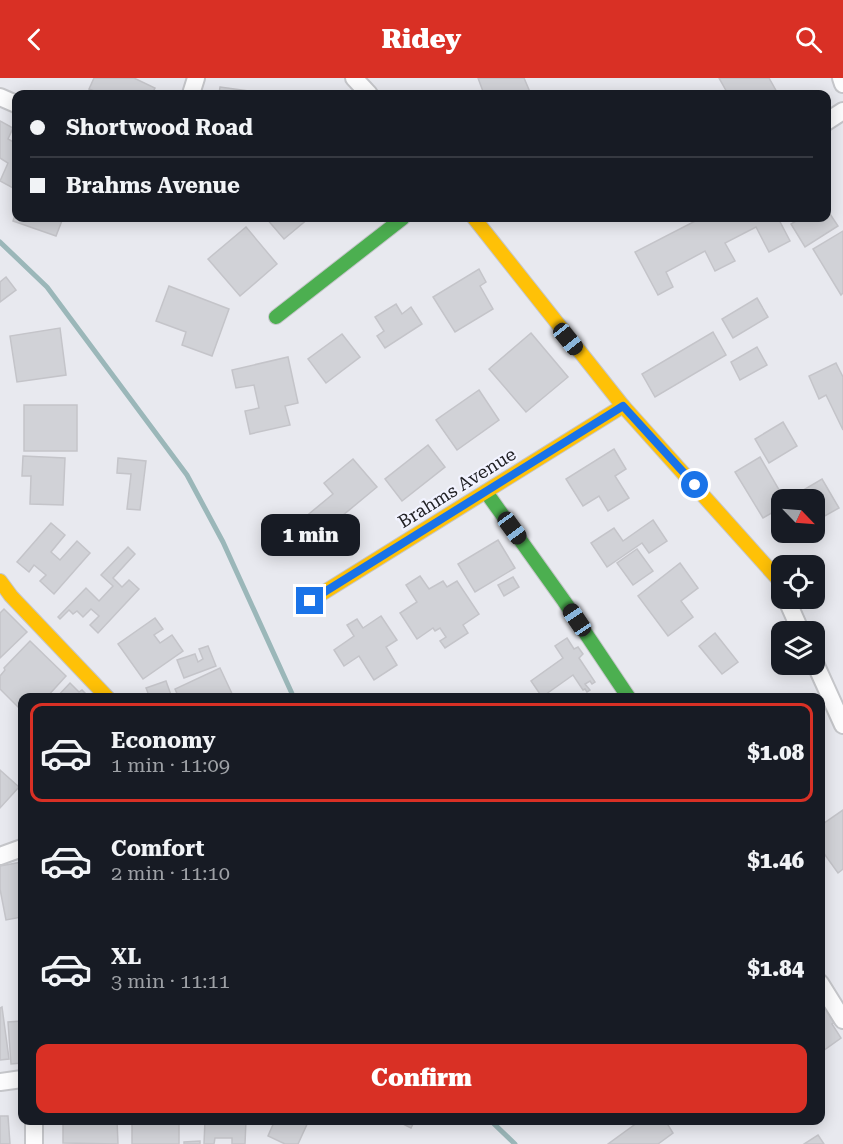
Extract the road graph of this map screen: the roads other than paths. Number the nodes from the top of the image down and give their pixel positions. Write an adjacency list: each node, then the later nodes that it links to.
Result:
1 (354, 78): 4 (street)
2 (841, 78): 3 (street)
3 (843, 84)
4 (365, 90)
5 (398, 222): 7 (street)
6 (477, 222): 8 (street)
7 (276, 317)
8 (623, 406): 9 (street, Brahms Avenue); 10 (street)
9 (486, 492): 12 (street, Brahms Avenue); 15 (street)
10 (771, 571)
11 (0, 581): 14 (street)
12 (310, 601)
13 (820, 675): 16 (street)
14 (103, 693)
15 (626, 693)
16 (843, 725)
17 (18, 849): 18 (street)
18 (0, 856)
19 (825, 991): 20 (street)
20 (843, 1020)
21 (18, 1080): 22 (street)
22 (0, 1082)
23 (34, 1125): 24 (street)
24 (34, 1144)

